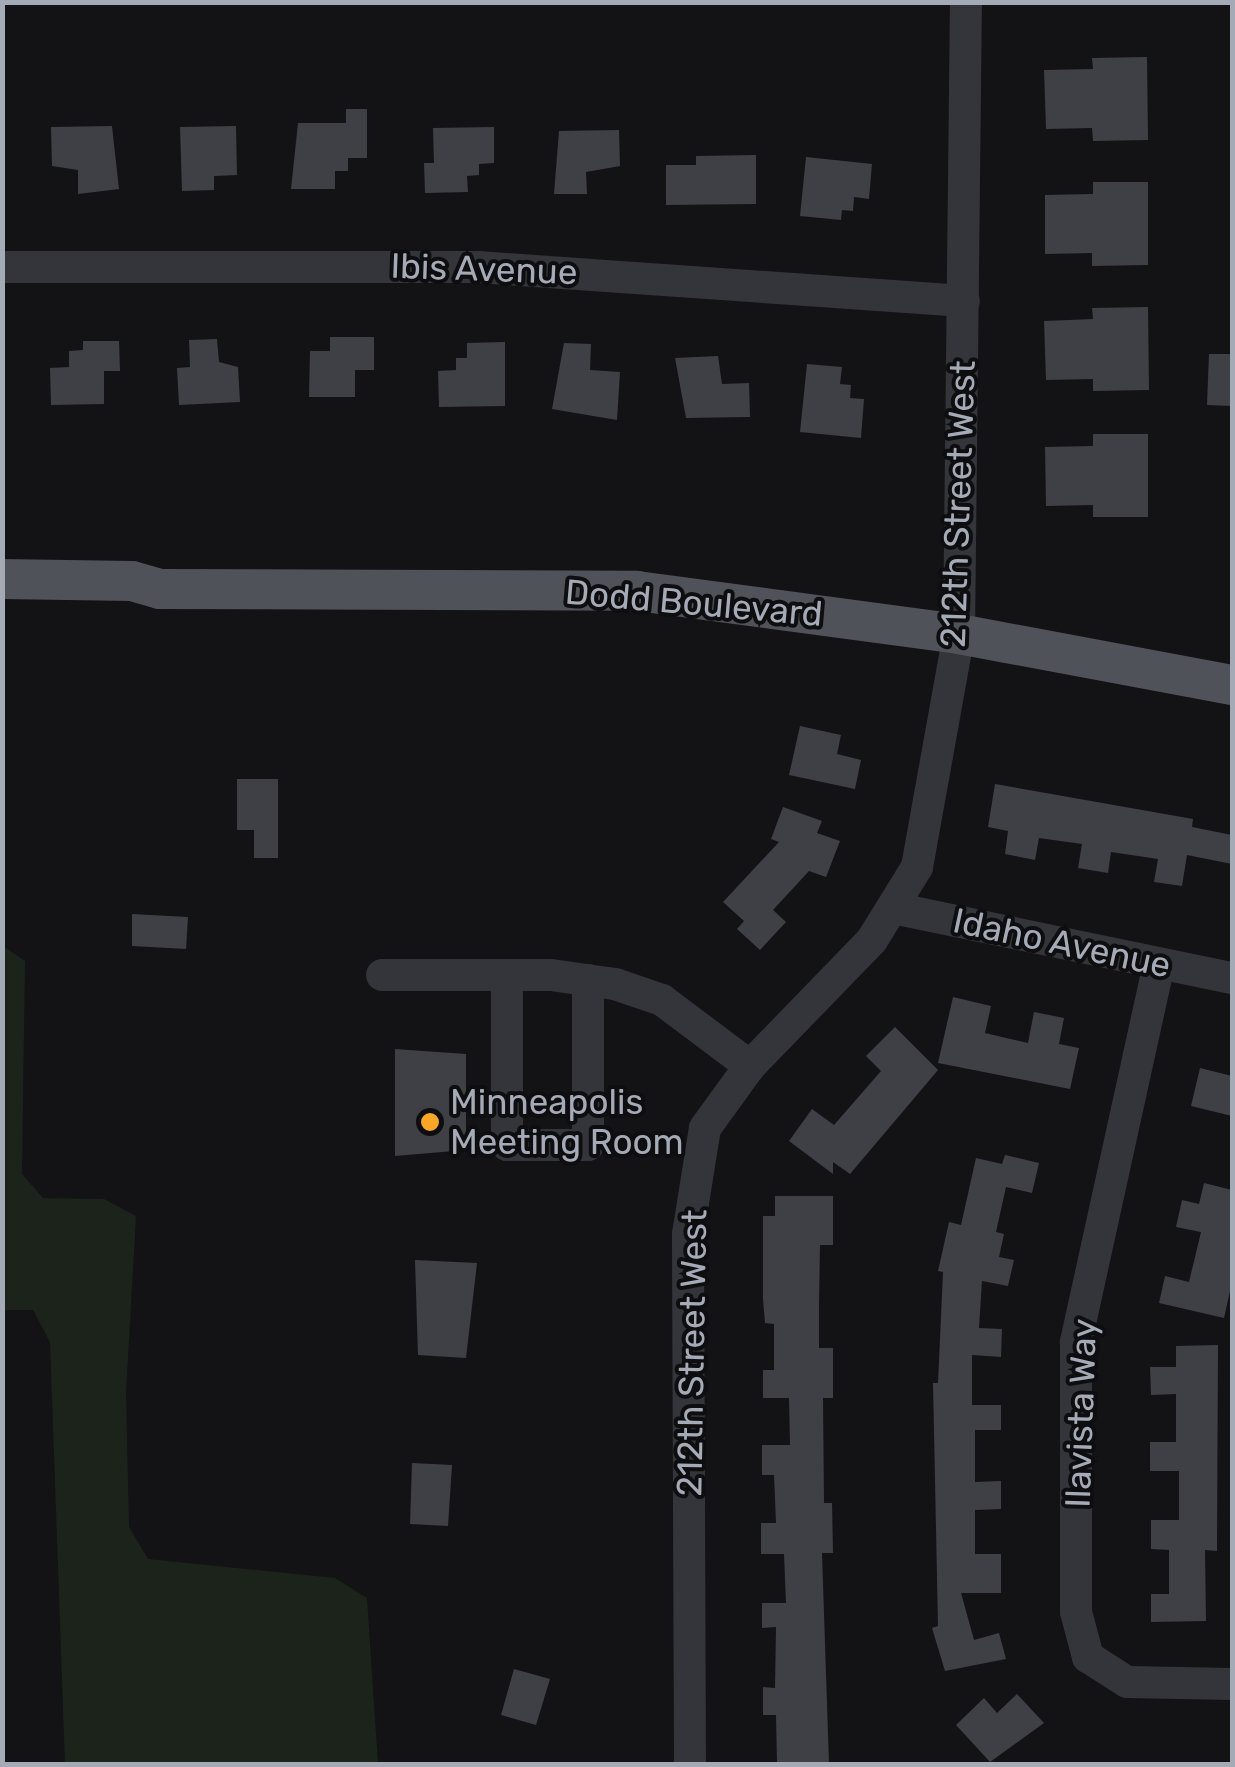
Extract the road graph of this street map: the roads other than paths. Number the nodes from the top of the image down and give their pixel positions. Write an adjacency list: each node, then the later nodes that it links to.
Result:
1 (966, 2): 3 (street, 212th Street West)
2 (2, 267): 3 (street, Ibis Avenue)
3 (964, 301): 7 (street, 212th Street West)
4 (2, 580): 5 (main road, Dodd Boulevard)
5 (148, 589): 6 (main road, Dodd Boulevard); 7 (main road, Dodd Boulevard)
6 (2, 602)
7 (959, 634): 8 (main road, Dodd Boulevard); 9 (street, 212th Street West)
8 (1232, 685)
9 (892, 908): 10 (street, Idaho Avenue); 15 (street, 212th Street West)
10 (1158, 964): 13 (street, Idaho Avenue); 16 (street, Ilavista Way)
11 (382, 975): 12 (street)
12 (507, 975): 14 (street); 14 (street)
13 (1232, 978)
14 (588, 980): 15 (street)
15 (750, 1066): 17 (street, 212th Street West)
16 (1232, 1684)
17 (690, 1764)

